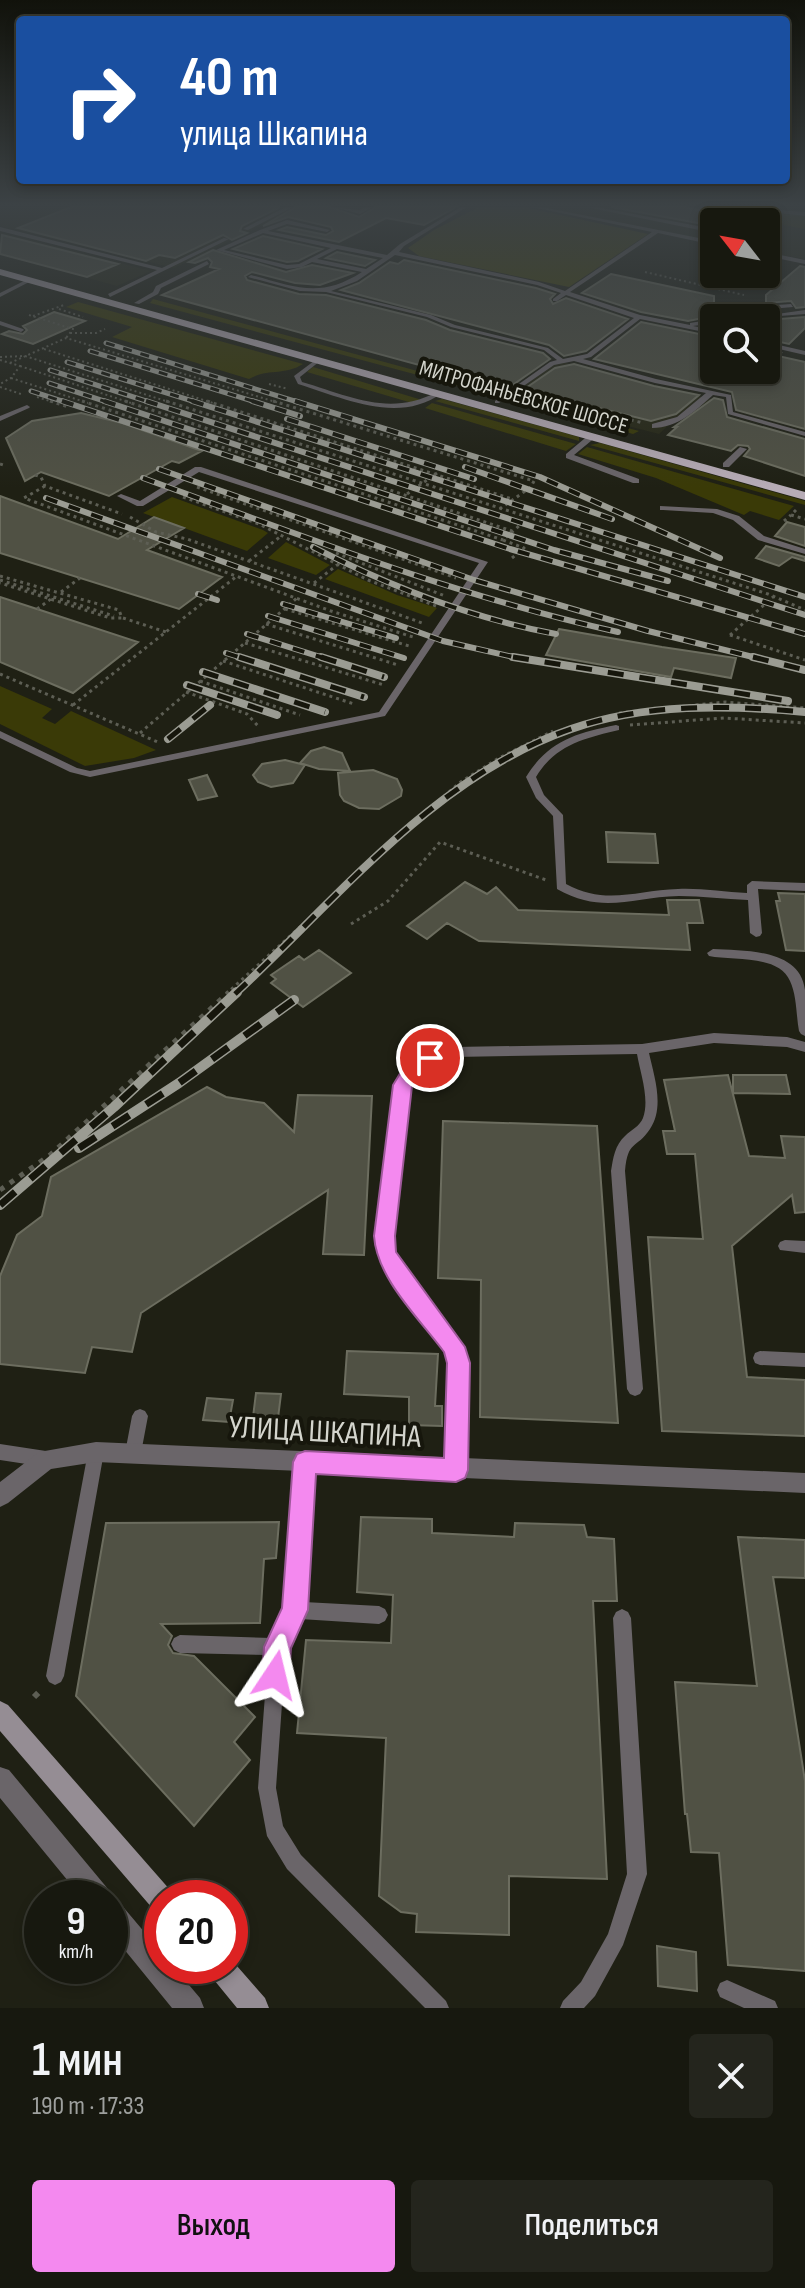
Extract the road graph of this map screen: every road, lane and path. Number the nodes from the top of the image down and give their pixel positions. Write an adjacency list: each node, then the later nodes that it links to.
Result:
1 (105, 301): 27 (main road, МИТРОФАНЬЕВСКОЕ ШОССЕ)
2 (129, 301): 6 (main road, МИТРОФАНЬЕВСКОЕ ШОССЕ)
3 (141, 301): 6 (lane)
4 (365, 301): 28 (lane)
5 (589, 301): 12 (lane)
6 (137, 303): 38 (main road, МИТРОФАНЬЕВСКОЕ ШОССЕ)
7 (791, 306): 8 (lane)
8 (780, 307)
9 (805, 312): 10 (lane)
10 (780, 314)
11 (83, 317): 19 (path)
12 (639, 317): 15 (lane); 26 (lane)
13 (0, 323): 18 (lane)
14 (700, 323): 15 (lane)
15 (681, 325): 17 (lane)
16 (105, 329): 19 (path)
17 (700, 329)
18 (21, 330)
19 (70, 333): 20 (path)
20 (66, 338): 22 (path); 57 (path)
21 (780, 347): 23 (lane)
22 (42, 348): 24 (path); 47 (path)
23 (805, 353)
24 (25, 356): 25 (path); 29 (path); 50 (path)
25 (0, 358): 29 (path)
26 (575, 359): 28 (lane); 35 (lane)
27 (318, 360): 36 (main road, МИТРОФАНЬЕВСКОЕ ШОССЕ); 36 (lane)
28 (562, 361): 38 (lane)
29 (9, 362): 30 (path); 31 (path)
30 (0, 365)
31 (20, 366): 33 (path); 55 (path)
32 (0, 375): 33 (path)
33 (11, 378): 34 (path); 71 (path)
34 (0, 385): 40 (path)
35 (712, 392): 42 (lane); 43 (lane)
36 (439, 393): 44 (main road, МИТРОФАНЬЕВСКОЕ ШОССЕ)
37 (531, 400): 42 (path)
38 (497, 402): 46 (main road, МИТРОФАНЬЕВСКОЕ ШОССЕ)
39 (27, 407): 41 (lane)
40 (68, 407)
41 (0, 419)
42 (655, 426)
43 (805, 434)
44 (593, 436): 49 (lane); 58 (main road, МИТРОФАНЬЕВСКОЕ ШОССЕ)
45 (743, 449): 46 (lane)
46 (726, 465): 53 (main road, МИТРОФАНЬЕВСКОЕ ШОССЕ)
47 (437, 473): 50 (path); 57 (path)
48 (35, 475): 52 (path)
49 (636, 481)
50 (422, 483): 55 (path); 60 (path)
51 (190, 484): 80 (path)
52 (45, 486): 63 (path); 77 (path)
53 (805, 487)
54 (174, 493): 69 (path)
55 (407, 494): 68 (path)
56 (121, 496): 113 (lane)
57 (513, 499): 60 (path)
58 (803, 501): 62 (path)
59 (663, 508): 72 (lane)
60 (498, 510): 64 (path)
61 (142, 512): 63 (path)
62 (791, 515): 65 (path); 66 (path)
63 (132, 518): 70 (path)
64 (527, 519): 68 (path); 83 (path)
65 (805, 519)
66 (784, 521)
67 (179, 531): 70 (path)
68 (512, 531): 71 (path)
69 (281, 536): 75 (path); 76 (path)
70 (187, 539): 75 (path)
71 (503, 540): 74 (path)
72 (805, 552)
73 (336, 553): 85 (path)
74 (512, 558)
75 (249, 561): 81 (path)
76 (337, 565): 81 (path); 88 (path)
77 (237, 576): 84 (path); 93 (path)
78 (80, 578): 82 (path)
79 (0, 580): 82 (path); 90 (path); 90 (path)
80 (462, 581)
81 (312, 584): 92 (path)
82 (54, 597): 86 (path); 90 (path)
83 (773, 597): 89 (path); 95 (path)
84 (297, 598): 87 (path); 87 (path)
85 (451, 598)
86 (37, 609)
87 (285, 609): 91 (path)
88 (444, 609)
89 (805, 610)
90 (122, 618): 93 (path)
91 (266, 624): 94 (path); 98 (path)
92 (430, 626)
93 (166, 632): 102 (path)
94 (245, 643): 96 (path); 101 (path)
95 (805, 660)
96 (223, 661): 99 (path); 104 (path)
97 (0, 674): 102 (path)
98 (396, 676)
99 (200, 681): 100 (path); 106 (path)
100 (186, 692): 110 (path); 112 (path)
101 (383, 696)
102 (73, 705): 110 (path)
103 (805, 708): 105 (path)
104 (351, 710)
105 (609, 715)
106 (298, 722)
107 (805, 723): 108 (path)
108 (616, 728): 114 (lane)
109 (560, 729): 123 (path)
110 (140, 733): 113 (path)
111 (0, 734): 113 (lane)
112 (248, 734)
113 (183, 756)
114 (561, 886): 116 (lane); 117 (path)
115 (805, 887): 116 (lane)
116 (753, 897): 118 (lane)
117 (351, 924)
118 (756, 933)
119 (713, 953): 120 (lane)
120 (805, 1031)
121 (805, 1047): 122 (lane)
122 (642, 1049): 128 (lane); 135 (lane)
123 (0, 1190)
124 (785, 1246): 125 (lane)
125 (805, 1247)
126 (760, 1358): 127 (lane)
127 (805, 1360)
128 (635, 1389)
129 (140, 1416): 132 (lane)
130 (0, 1452): 133 (lane)
131 (96, 1452): 132 (street, УЛИЦА ШКАПИНА); 133 (street, УЛИЦА ШКАПИНА); 143 (lane)
132 (133, 1453): 134 (street, УЛИЦА ШКАПИНА)
133 (46, 1459): 137 (street)
134 (305, 1462): 135 (street, УЛИЦА ШКАПИНА); 138 (lane)
135 (456, 1470): 136 (street, УЛИЦА ШКАПИНА)
136 (805, 1483)
137 (0, 1496)
138 (295, 1610): 139 (lane); 142 (lane)
139 (379, 1615)
140 (622, 1618): 154 (lane)
141 (180, 1644): 142 (lane)
142 (277, 1647): 153 (lane)
143 (55, 1676)
144 (0, 1713): 147 (main road)
145 (0, 1779): 146 (street)
146 (84, 1880)
147 (145, 1880)
148 (128, 1933): 151 (street)
149 (234, 1984): 152 (main road)
150 (727, 1990): 155 (lane)
151 (190, 2008)
152 (255, 2008)
153 (439, 2008)
154 (570, 2008)
155 (768, 2008)

